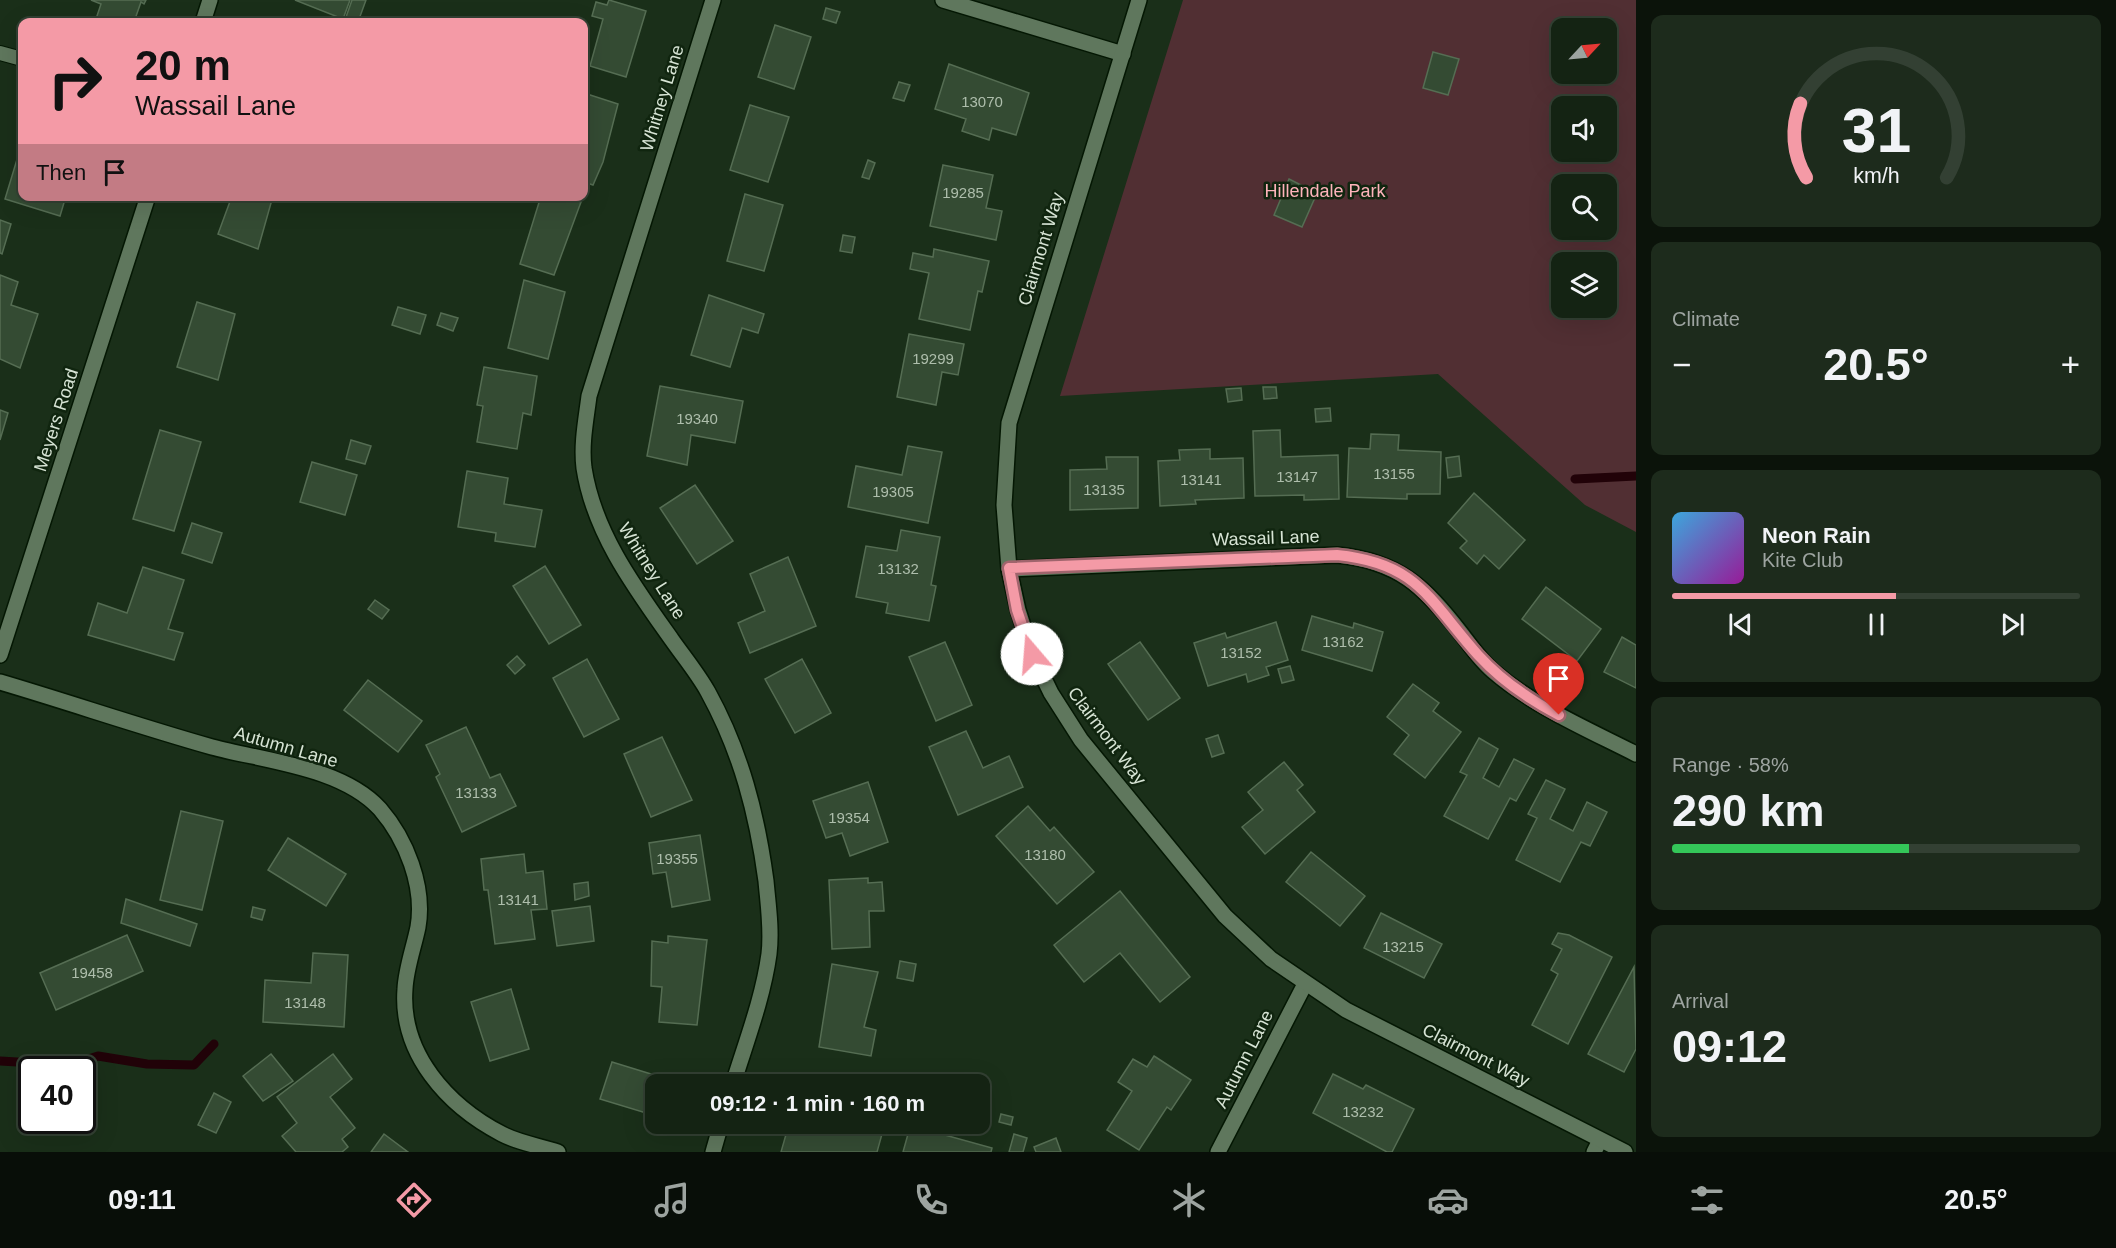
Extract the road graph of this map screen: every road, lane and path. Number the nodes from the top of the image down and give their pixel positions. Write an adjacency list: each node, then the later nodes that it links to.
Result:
1 (210, 0): 5 (street)
2 (713, 0): 15 (street, Whitney Lane)
3 (943, 0): 7 (street)
4 (1139, 0): 7 (street, Clairmont Way)
5 (204, 18)
6 (0, 53): 8 (lane)
7 (1123, 54): 10 (street, Clairmont Way)
8 (18, 58)
9 (146, 201): 11 (street, Meyers Road)
10 (1009, 568): 13 (street, Wassail Lane); 14 (street, Clairmont Way)
11 (0, 655)
12 (0, 682): 18 (street, Autumn Lane)
13 (1636, 754)
14 (1305, 984): 17 (street, Clairmont Way); 20 (street, Autumn Lane)
15 (736, 1074)
16 (718, 1134): 19 (street)
17 (1597, 1146): 21 (street, Clairmont Way)
18 (558, 1152)
19 (712, 1152)
20 (1218, 1152)
21 (1625, 1152)

